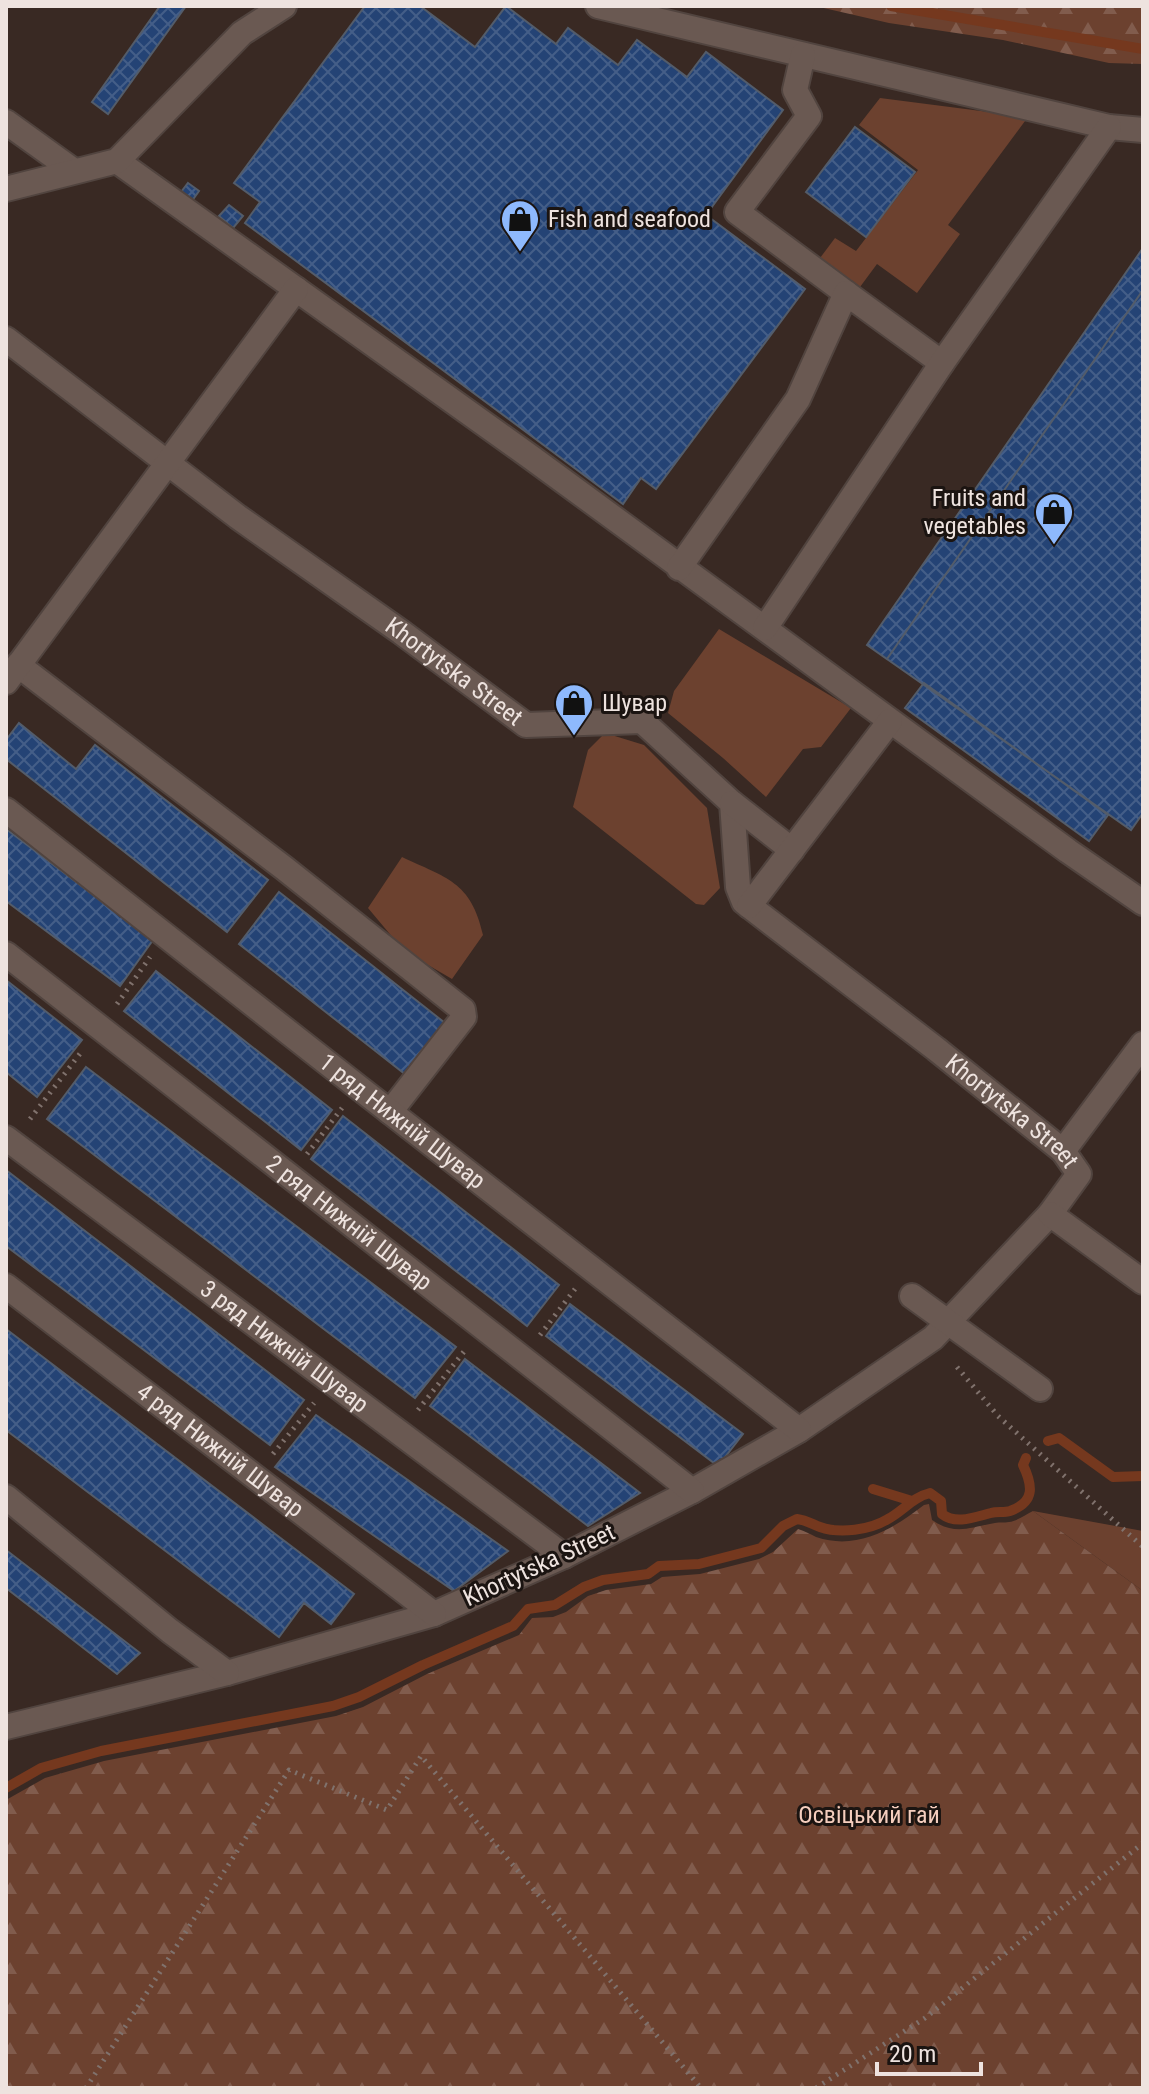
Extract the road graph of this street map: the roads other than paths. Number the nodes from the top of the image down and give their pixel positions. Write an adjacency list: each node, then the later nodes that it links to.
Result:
1 (284, 6): 7 (lane)
2 (598, 6): 3 (lane)
3 (803, 55): 5 (lane); 11 (lane)
4 (6, 122): 8 (lane)
5 (1109, 127): 6 (lane); 13 (lane)
6 (1143, 130)
7 (117, 161): 8 (lane); 10 (lane)
8 (74, 171): 9 (lane)
9 (6, 189)
10 (296, 289): 14 (lane); 15 (lane)
11 (846, 293): 13 (lane); 15 (lane)
12 (6, 339): 14 (lane, Khortytska Street)
13 (942, 363): 16 (lane)
14 (169, 463): 17 (lane); 19 (lane, Khortytska Street)
15 (679, 568): 16 (lane)
16 (765, 628): 18 (lane)
17 (12, 674): 26 (lane)
18 (890, 721): 21 (lane); 22 (lane)
19 (732, 803): 21 (lane, Khortytska Street); 23 (lane)
20 (6, 810): 26 (lane, 1 ряд Нижній Шувар)
21 (792, 850): 23 (lane)
22 (1143, 903)
23 (749, 906): 28 (lane, Khortytska Street)
24 (6, 954): 36 (lane, 2 ряд Нижній Шувар)
25 (1143, 1044): 28 (lane)
26 (390, 1112): 35 (lane, 1 ряд Нижній Шувар)
27 (6, 1138): 38 (lane, 3 ряд Нижній Шувар)
28 (1063, 1151): 29 (lane, Khortytska Street)
29 (1050, 1214): 30 (lane); 33 (lane, Khortytska Street)
30 (1143, 1282)
31 (6, 1286): 39 (lane, 4 ряд Нижній Шувар)
32 (912, 1296): 33 (lane)
33 (941, 1330): 34 (lane); 35 (lane, Khortytska Street)
34 (1040, 1389)
35 (799, 1430): 36 (lane, Khortytska Street)
36 (692, 1491): 38 (lane, Khortytska Street)
37 (6, 1497): 40 (lane)
38 (564, 1556): 39 (lane, Khortytska Street)
39 (434, 1614): 40 (lane, Khortytska Street)
40 (227, 1673): 41 (lane, Khortytska Street)
41 (6, 1727)

